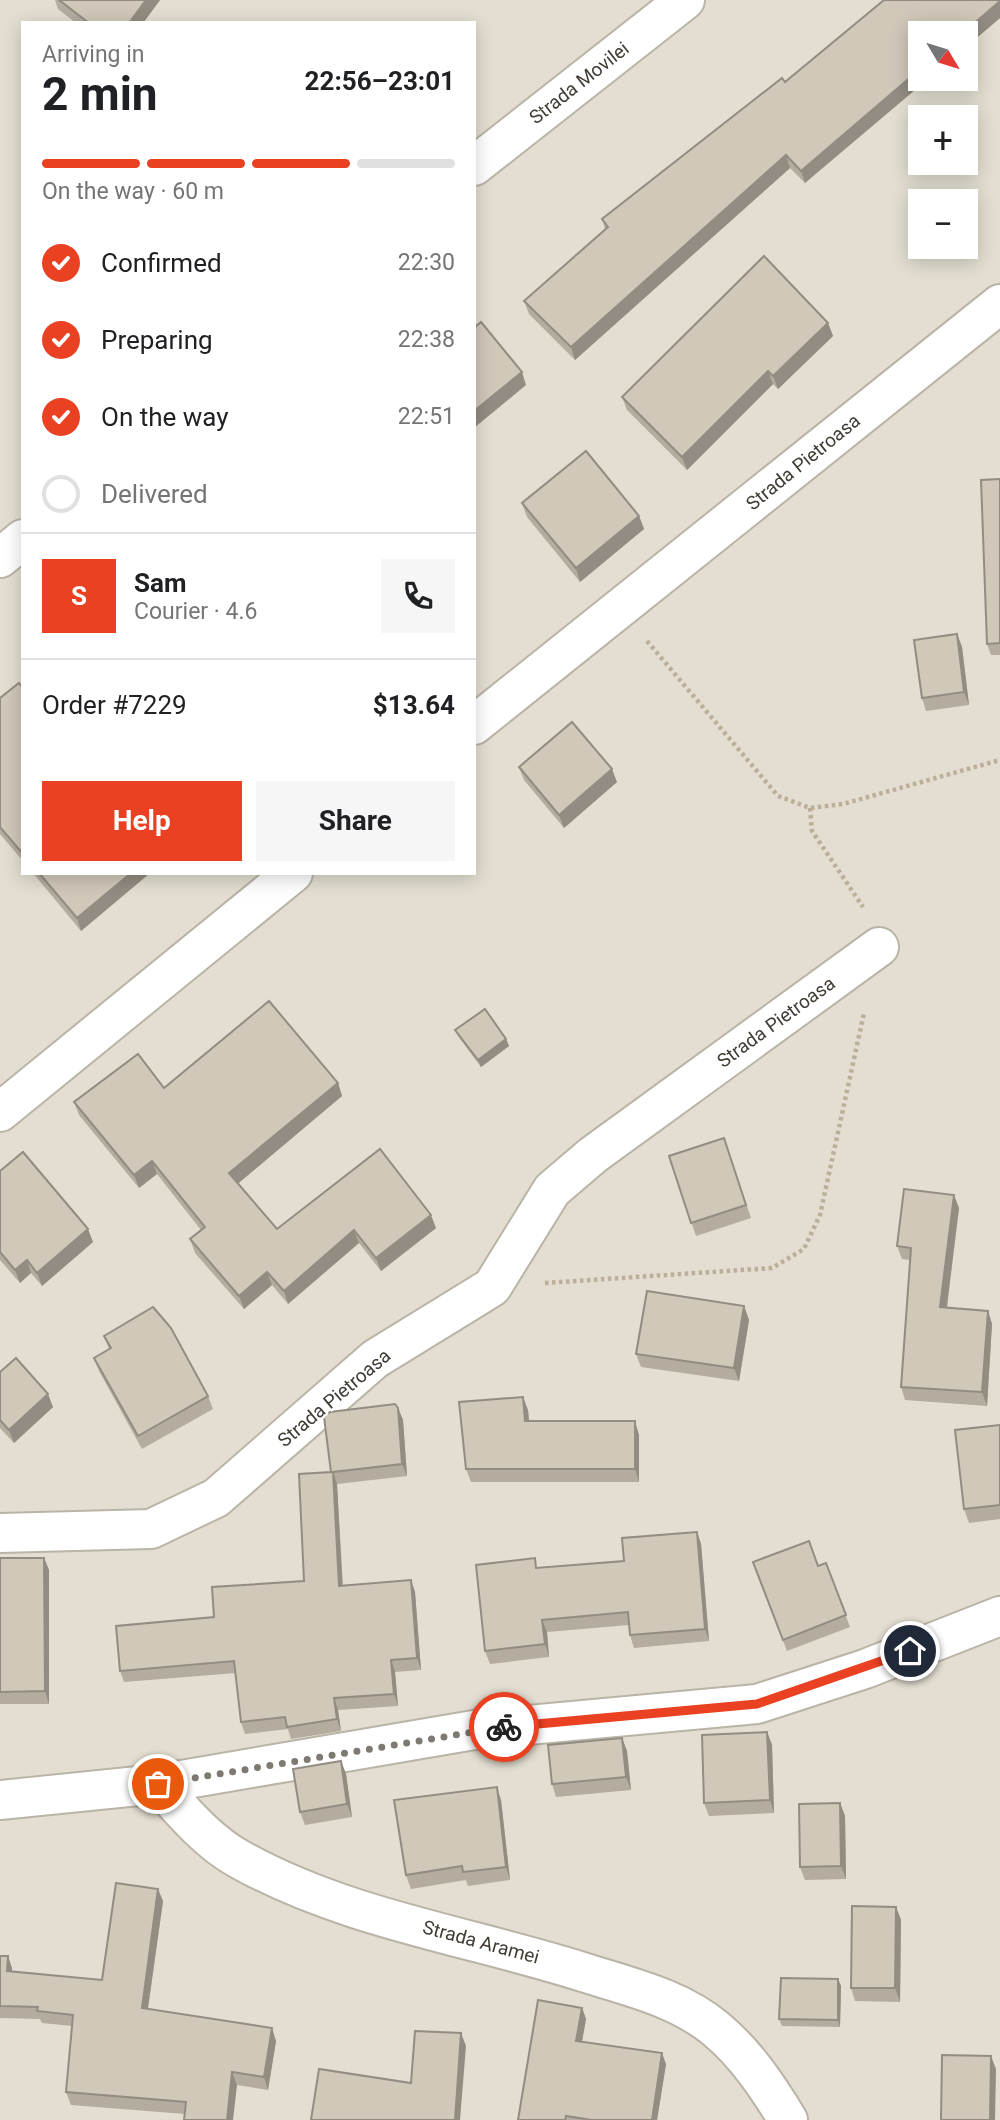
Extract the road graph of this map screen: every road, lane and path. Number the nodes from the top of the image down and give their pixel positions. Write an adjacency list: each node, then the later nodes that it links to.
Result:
1 (685, 0): 2 (street, Strada Movilei)
2 (476, 164)
3 (1000, 304): 6 (street, Strada Pietroasa)
4 (21, 541): 5 (street)
5 (0, 558)
6 (620, 608): 7 (street, Strada Pietroasa); 9 (path)
7 (476, 723)
8 (1000, 760): 9 (path)
9 (810, 808): 11 (path)
10 (291, 875): 12 (street)
11 (878, 947): 13 (street, Strada Pietroasa); 13 (path)
12 (0, 1112)
13 (492, 1287): 14 (street, Strada Pietroasa)
14 (0, 1533)
15 (1000, 1616): 16 (street)
16 (158, 1784): 17 (street); 18 (street, Strada Aramei)
17 (0, 1800)
18 (788, 2120)

